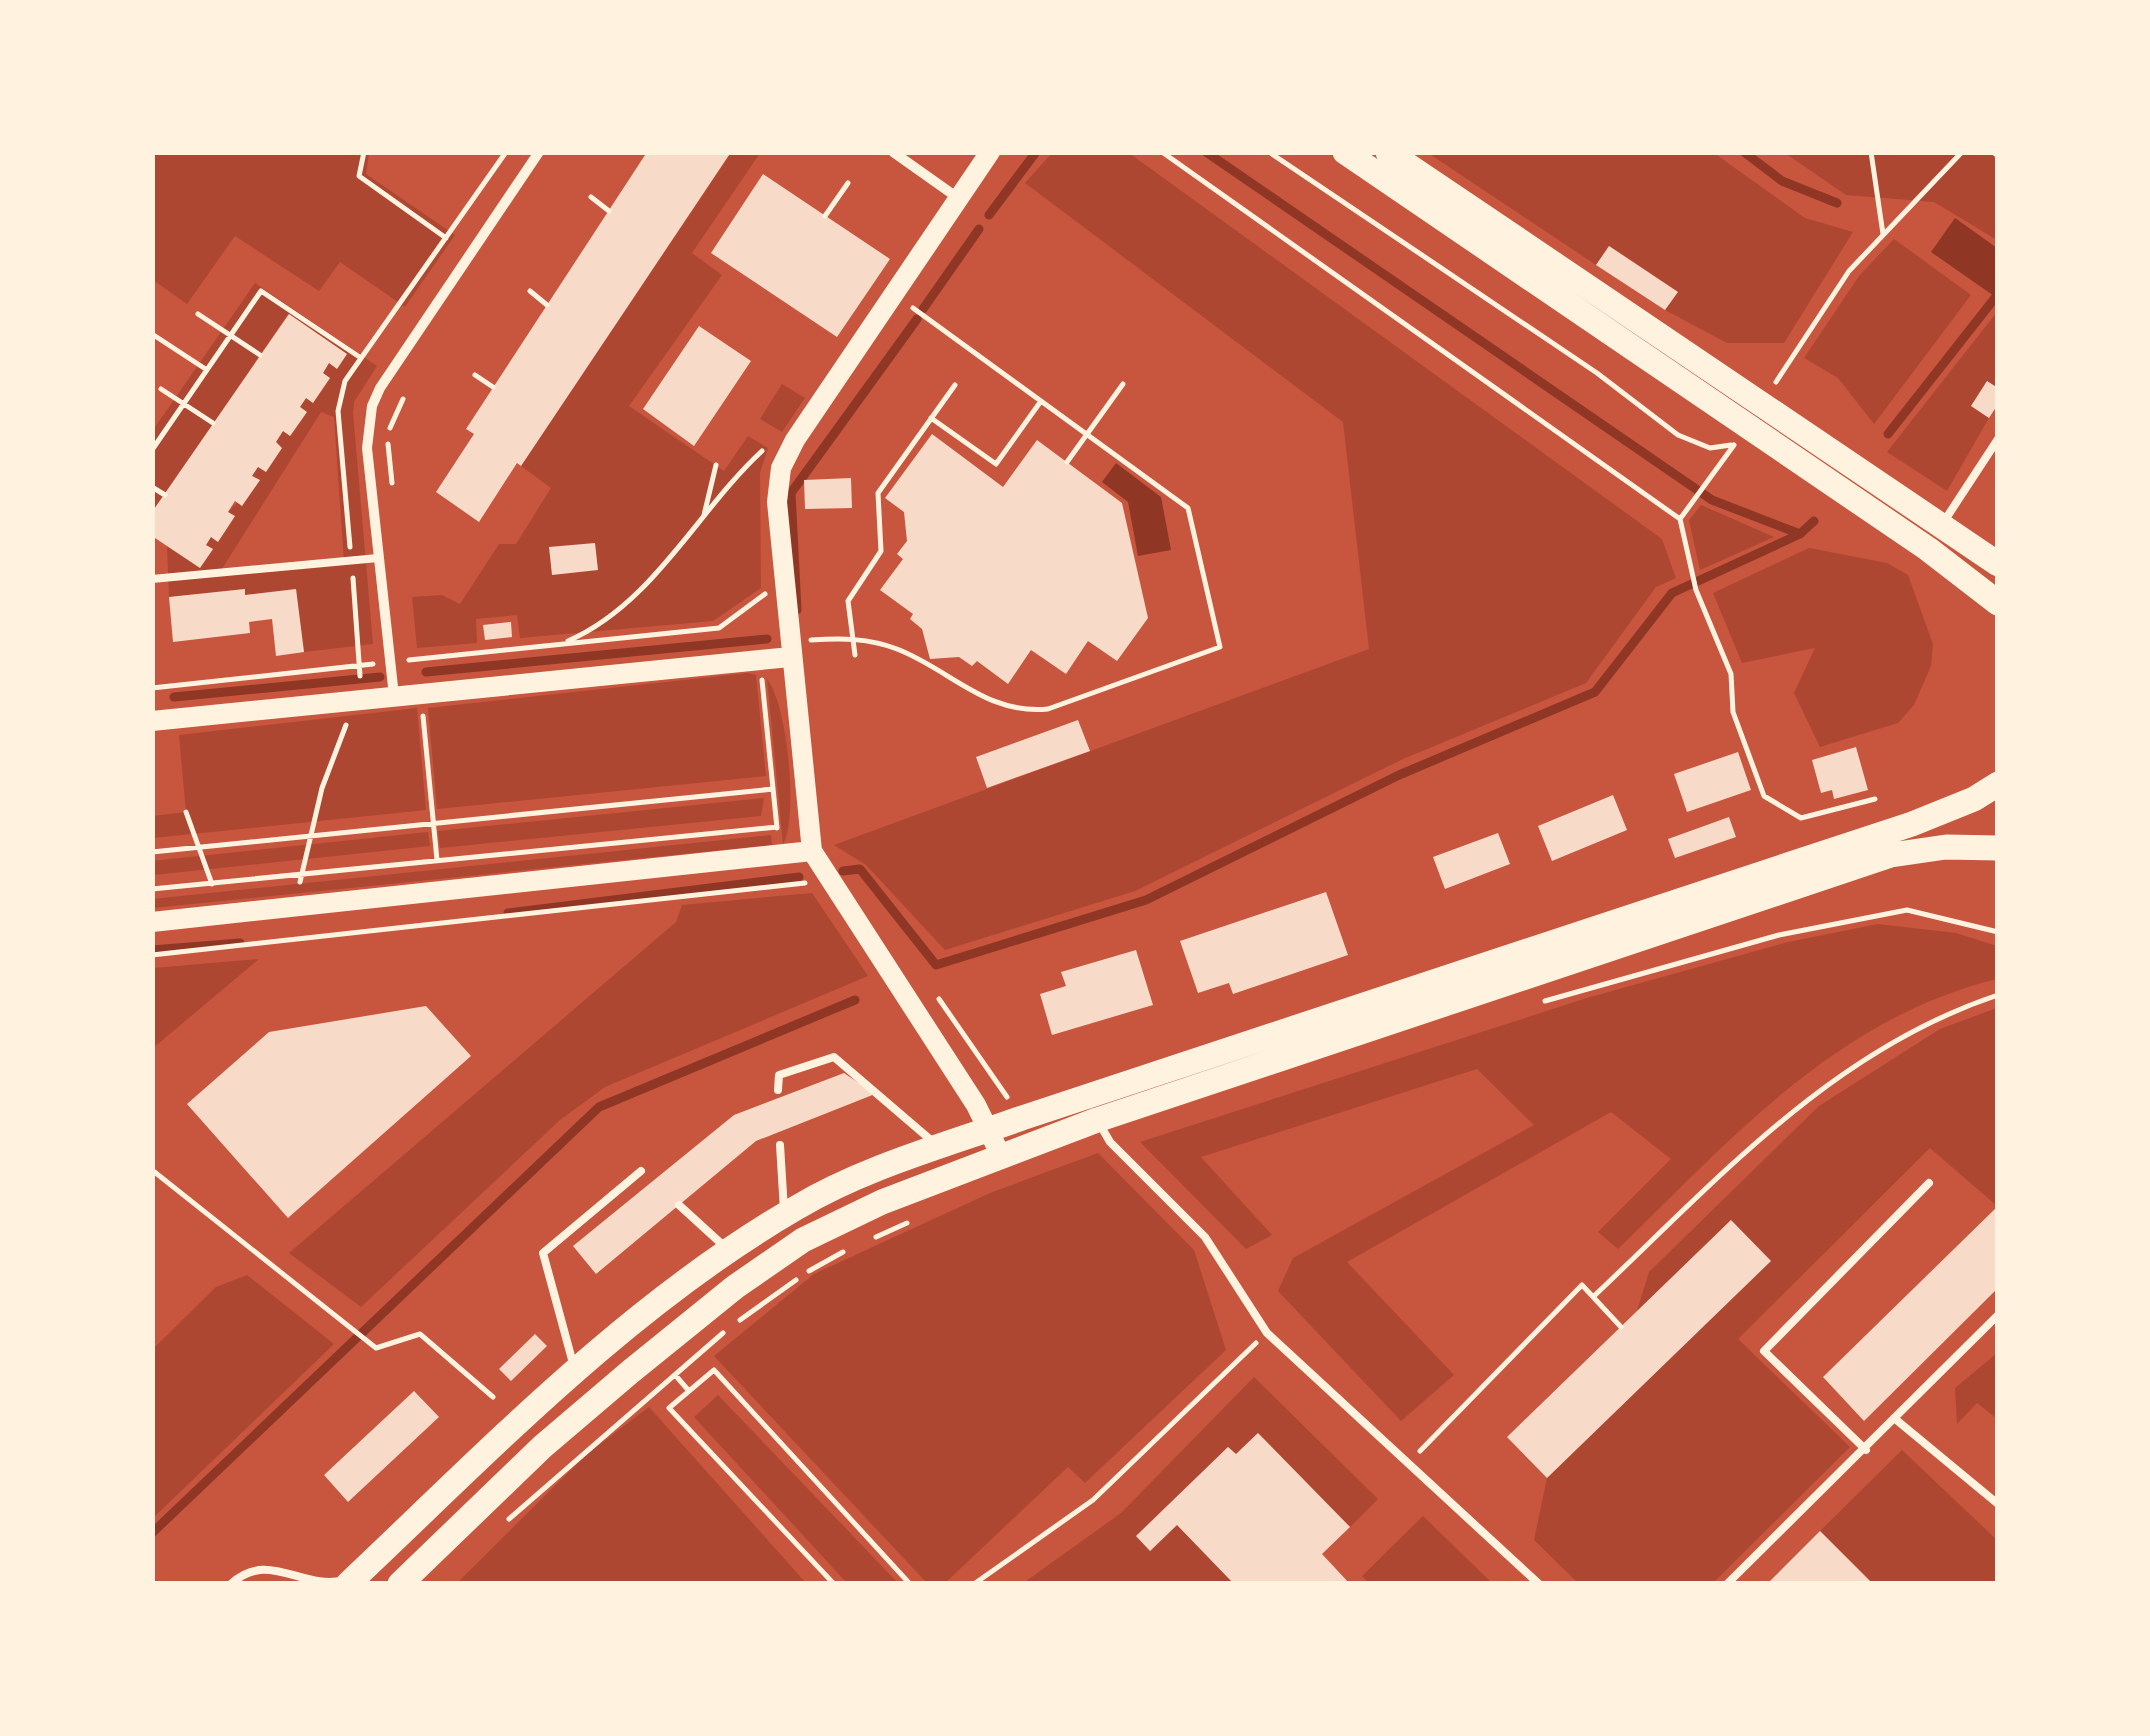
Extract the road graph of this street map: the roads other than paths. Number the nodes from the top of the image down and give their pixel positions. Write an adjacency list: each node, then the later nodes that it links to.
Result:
1 (539, 152): 10 (street)
2 (893, 152): 6 (street)
3 (990, 152): 6 (main road)
4 (1345, 152): 7 (main road)
5 (1388, 152): 7 (main road)
6 (958, 198): 14 (main road)
7 (1747, 426): 9 (main road); 13 (main road)
8 (1998, 439): 9 (lane)
9 (1924, 518): 11 (main road)
10 (378, 558): 12 (lane); 15 (street)
11 (1998, 564)
12 (152, 580)
13 (1998, 603)
14 (789, 650): 15 (main road); 19 (main road)
15 (394, 697): 16 (main road)
16 (152, 720)
17 (1998, 784): 22 (main road)
18 (1998, 848): 22 (main road)
19 (812, 852): 20 (main road); 23 (main road)
20 (152, 922)
21 (778, 1090): 25 (lane)
22 (1090, 1109): 23 (main road); 26 (main road); 40 (lane)
23 (991, 1129): 25 (main road); 26 (main road)
24 (780, 1145): 30 (lane)
25 (939, 1147): 30 (main road)
26 (1001, 1156): 39 (main road)
27 (641, 1171): 33 (lane)
28 (1929, 1183): 35 (lane)
29 (680, 1206): 31 (lane)
30 (784, 1215): 31 (main road)
31 (728, 1250): 33 (main road)
32 (1998, 1315): 34 (lane)
33 (575, 1369): 37 (main road)
34 (1894, 1418): 35 (lane); 36 (lane)
35 (1866, 1450): 41 (lane)
36 (1998, 1504)
37 (356, 1575): 38 (lane)
38 (231, 1582)
39 (400, 1584)
40 (1538, 1584)
41 (1727, 1584)

